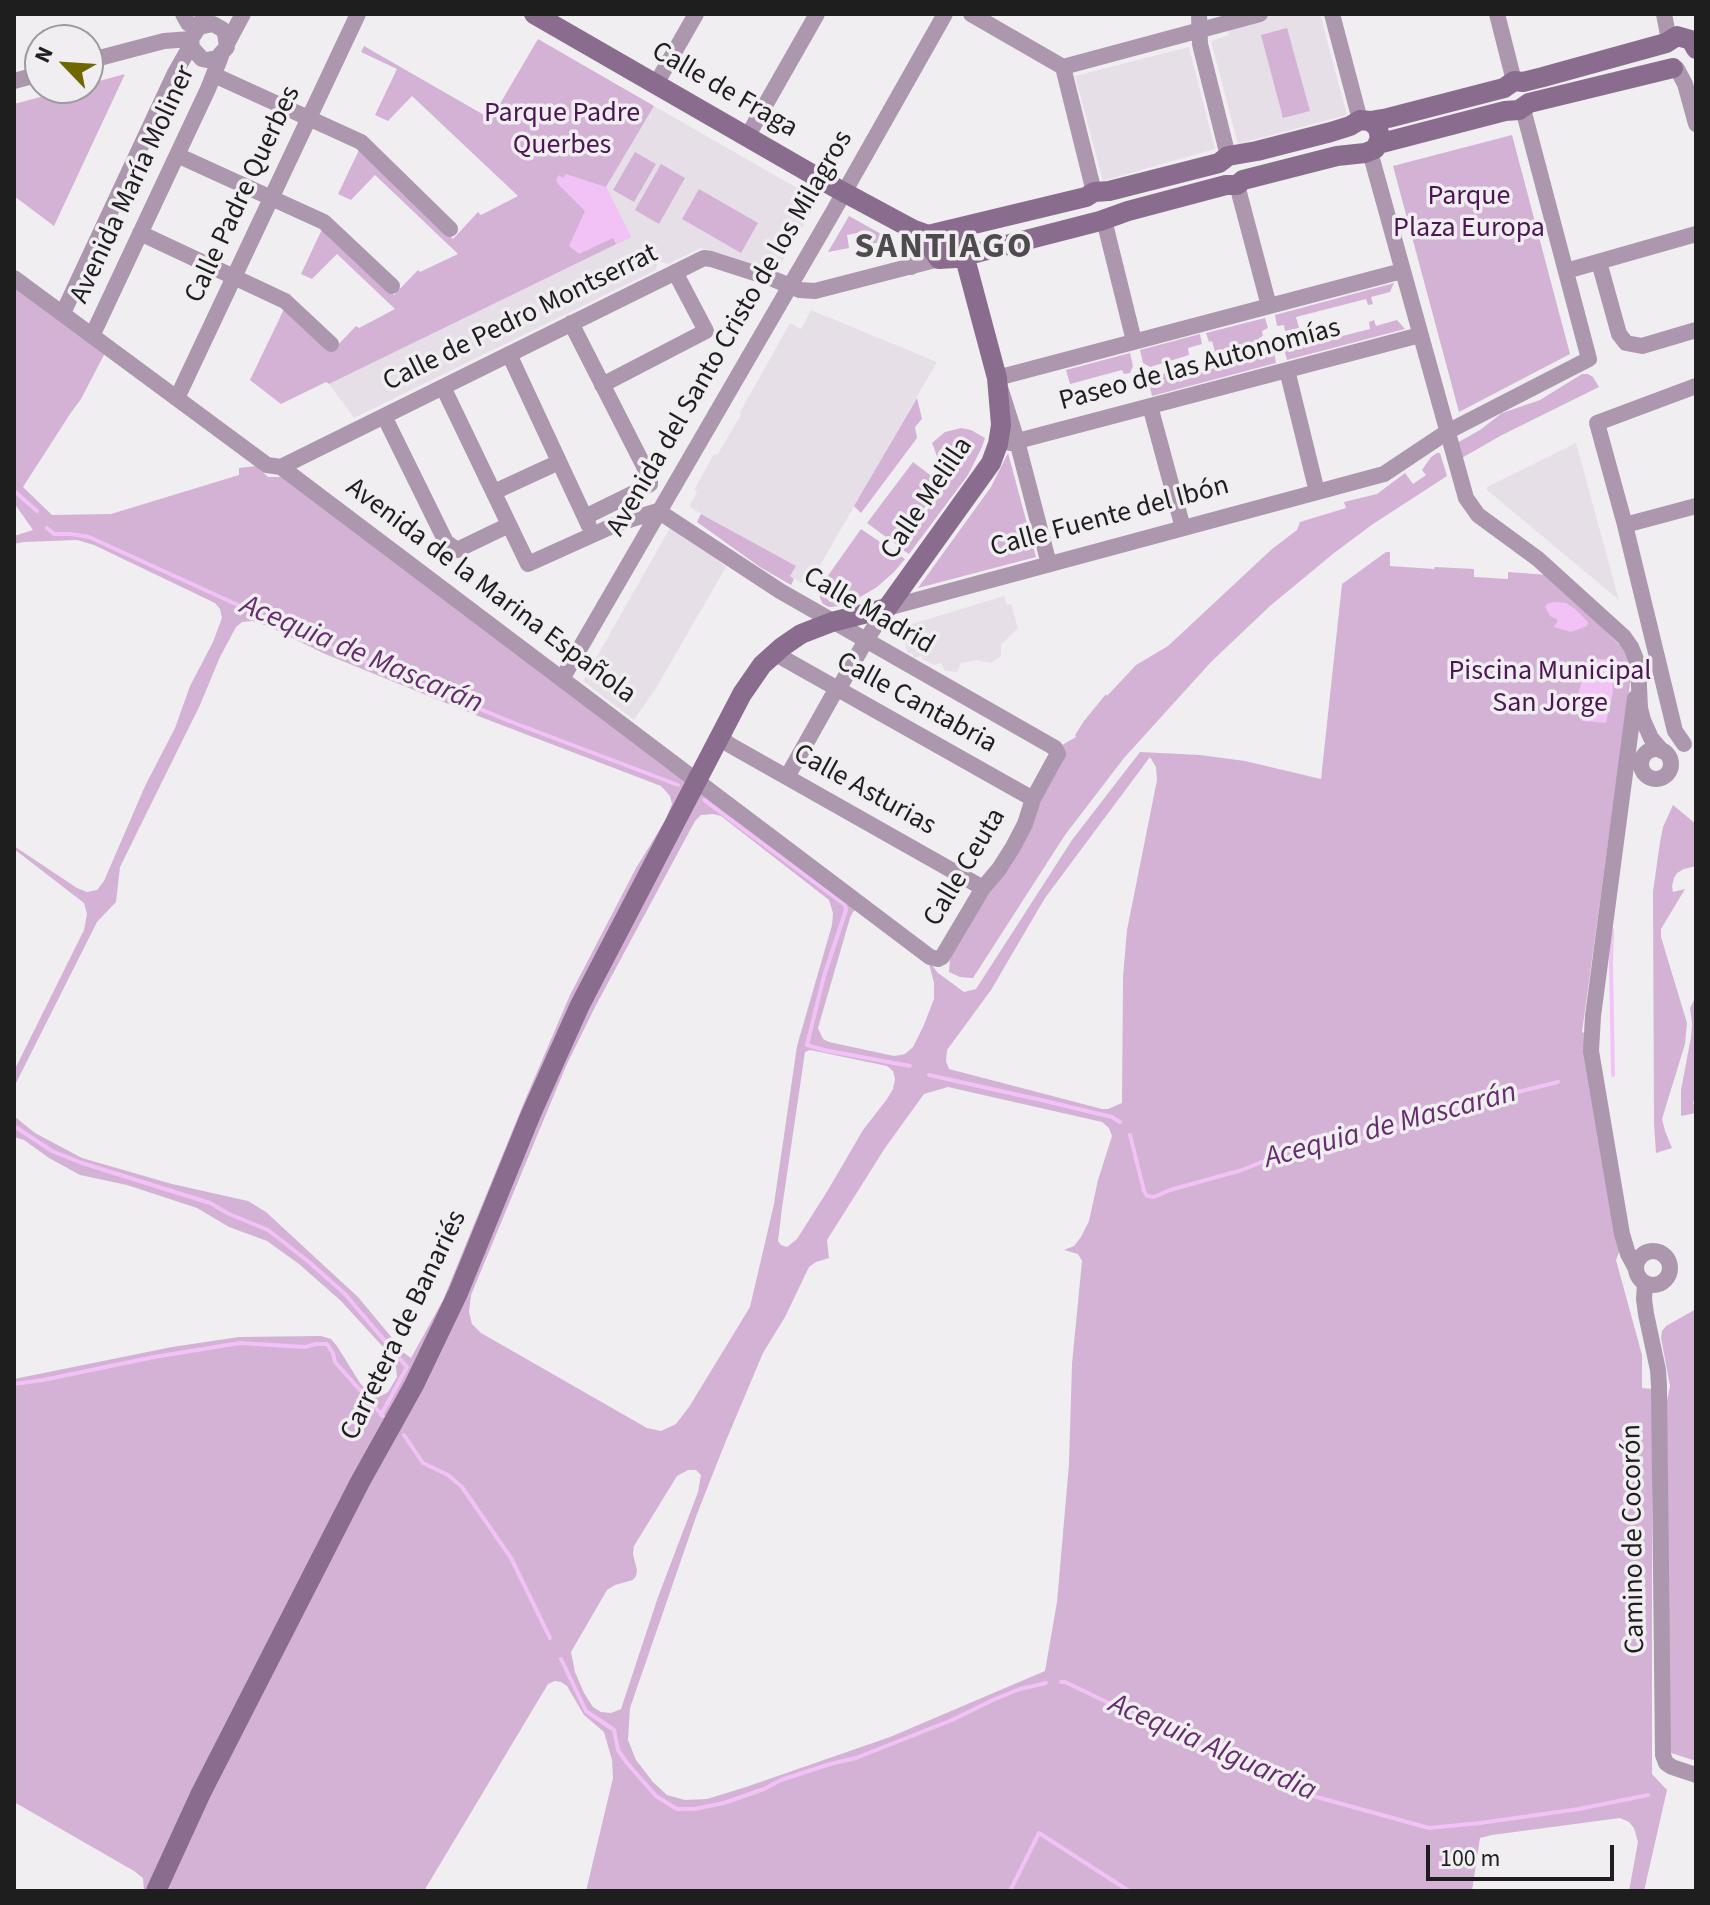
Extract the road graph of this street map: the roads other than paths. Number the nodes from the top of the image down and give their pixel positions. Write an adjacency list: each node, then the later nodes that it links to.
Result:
1 (183, 14): 15 (street)
2 (243, 14): 16 (street, Avenida María Moliner)
3 (358, 14): 25 (street, Calle Padre Querbes)
4 (534, 14): 22 (main road, Calle de Fraga)
5 (696, 14): 22 (street)
6 (817, 14): 28 (street)
7 (945, 14): 33 (street, Avenida del Santo Cristo de los Milagros)
8 (971, 14): 19 (street)
9 (1260, 14): 14 (street)
10 (1332, 14): 26 (street)
11 (1497, 14): 21 (street)
12 (1664, 14): 17 (street)
13 (1675, 14): 17 (street)
14 (1199, 22): 19 (street); 31 (street)
15 (196, 31): 16 (street); 16 (street); 18 (street); 53 (street, Avenida María Moliner)
16 (224, 49): 20 (street, Avenida María Moliner)
17 (1685, 52): 21 (main road); 23 (street); 24 (main road); 27 (street)
18 (104, 57)
19 (1063, 67): 34 (street)
20 (214, 75): 25 (street); 30 (street, Avenida María Moliner)
21 (1514, 83): 24 (main road); 26 (main road)
22 (656, 84): 28 (main road, Calle de Fraga)
23 (1696, 95)
24 (1521, 107): 29 (main road); 46 (street)
25 (308, 119): 35 (street, Calle Padre Querbes); 37 (street)
26 (1360, 122): 29 (main road); 29 (main road); 31 (main road)
27 (1696, 124)
28 (747, 137): 33 (main road, Calle de Fraga)
29 (1369, 150): 32 (main road); 45 (street)
30 (177, 155): 35 (street); 38 (street, Avenida María Moliner)
31 (1228, 159): 32 (main road); 34 (main road)
32 (1236, 183): 36 (main road); 52 (street)
33 (844, 192): 39 (main road, Calle de Fraga); 51 (street, Avenida del Santo Cristo de los Milagros)
34 (1094, 194): 36 (main road); 39 (main road)
35 (271, 198): 48 (street, Calle Padre Querbes); 50 (street)
36 (1102, 220): 41 (main road); 58 (street)
37 (450, 229)
38 (140, 233): 48 (street); 57 (street, Avenida María Moliner)
39 (929, 233): 41 (main road, Calle de Fraga); 42 (main road); 44 (street)
40 (1696, 234): 43 (street)
41 (964, 256): 42 (main road); 62 (main road, Calle Melilla)
42 (939, 259): 44 (street, Calle de Pedro Montserrat)
43 (1599, 262): 46 (street); 55 (street)
44 (911, 267): 51 (street, Calle de Pedro Montserrat)
45 (1402, 271): 52 (street, Paseo de las Autonomías); 56 (street)
46 (1566, 271): 69 (street, Calle Fuente del Ibón)
47 (675, 272): 51 (street, Calle de Pedro Montserrat); 54 (street, Calle de Pedro Montserrat); 63 (street)
48 (233, 277): 59 (street); 66 (street, Calle Padre Querbes)
49 (14, 278): 53 (street, Avenida de la Marina Española)
50 (392, 286)
51 (789, 286): 77 (street, Avenida del Santo Cristo de los Milagros)
52 (1269, 306): 58 (street, Paseo de las Autonomías)
53 (63, 313): 57 (street, Avenida de la Marina Española)
54 (571, 323): 60 (street, Calle de Pedro Montserrat); 63 (street)
55 (1696, 330)
56 (1420, 335): 61 (street, Paseo de las Autonomías); 69 (street)
57 (92, 336): 66 (street, Avenida de la Marina Española)
58 (1134, 341): 62 (street, Paseo de las Autonomías)
59 (331, 344)
60 (509, 354): 65 (street, Calle de Pedro Montserrat); 72 (street)
61 (1287, 370): 67 (street, Paseo de las Autonomías); 75 (street)
62 (997, 378): 70 (street); 71 (main road, Calle Melilla)
63 (602, 385): 78 (street)
64 (1696, 386): 80 (street)
65 (443, 387): 68 (street, Calle de Pedro Montserrat); 74 (street)
66 (177, 398): 73 (street, Avenida de la Marina Española)
67 (1150, 406): 70 (street, Paseo de las Autonomías); 81 (street)
68 (384, 416): 73 (street, Calle de Pedro Montserrat); 79 (street)
69 (1447, 432): 75 (street, Calle Fuente del Ibón); 89 (street)
70 (1017, 441): 71 (street, Paseo de las Autonomías); 83 (street)
71 (995, 453): 84 (main road, Calle Melilla)
72 (559, 462): 74 (street); 78 (street)
73 (281, 467): 88 (street, Avenida de la Marina Española)
74 (494, 492): 79 (street)
75 (1317, 492): 81 (street, Calle Fuente del Ibón)
76 (1696, 506): 80 (street)
77 (658, 511): 82 (street); 85 (street, Calle Madrid); 88 (street, Avenida del Santo Cristo de los Milagros)
78 (585, 517): 82 (street)
79 (509, 525): 82 (street)
80 (1625, 525): 93 (street)
81 (1183, 528): 83 (street, Calle Fuente del Ibón)
82 (593, 535)
83 (1049, 564): 84 (street, Calle Fuente del Ibón)
84 (887, 608): 85 (main road, Calle Fuente del Ibón); 86 (street, Calle Melilla)
85 (832, 622): 86 (street, Calle Madrid); 87 (main road, Calle Fuente del Ibón)
86 (866, 640): 90 (street, Calle Melilla); 94 (street, Calle Madrid)
87 (774, 653): 90 (street, Calle Cantabria); 92 (main road, Calle Fuente del Ibón)
88 (562, 679): 99 (street, Avenida de la Marina Española)
89 (1638, 680): 91 (street, Camino de Cocorón); 95 (street)
90 (838, 690): 97 (street, Calle Melilla); 100 (street, Calle Cantabria)
91 (1633, 712): 96 (street, Camino de Cocorón); 98 (street, Camino de Cocorón)
92 (720, 737): 97 (street, Calle Asturias); 99 (main road, Calle Fuente del Ibón)
93 (1690, 743): 95 (street)
94 (1057, 751): 100 (street, Calle Ceuta)
95 (1664, 752): 96 (street); 96 (street)
96 (1642, 760): 98 (street)
97 (787, 777): 101 (street, Calle Asturias)
98 (1626, 777): 103 (street, Camino de Cocorón)
99 (697, 781): 102 (street, Avenida de la Marina Española); 104 (main road, Carretera de Banariés)
100 (1033, 799): 101 (street, Calle Ceuta)
101 (983, 888): 102 (street, Calle Ceuta)
102 (930, 957)
103 (1696, 1775)
104 (156, 1891)

